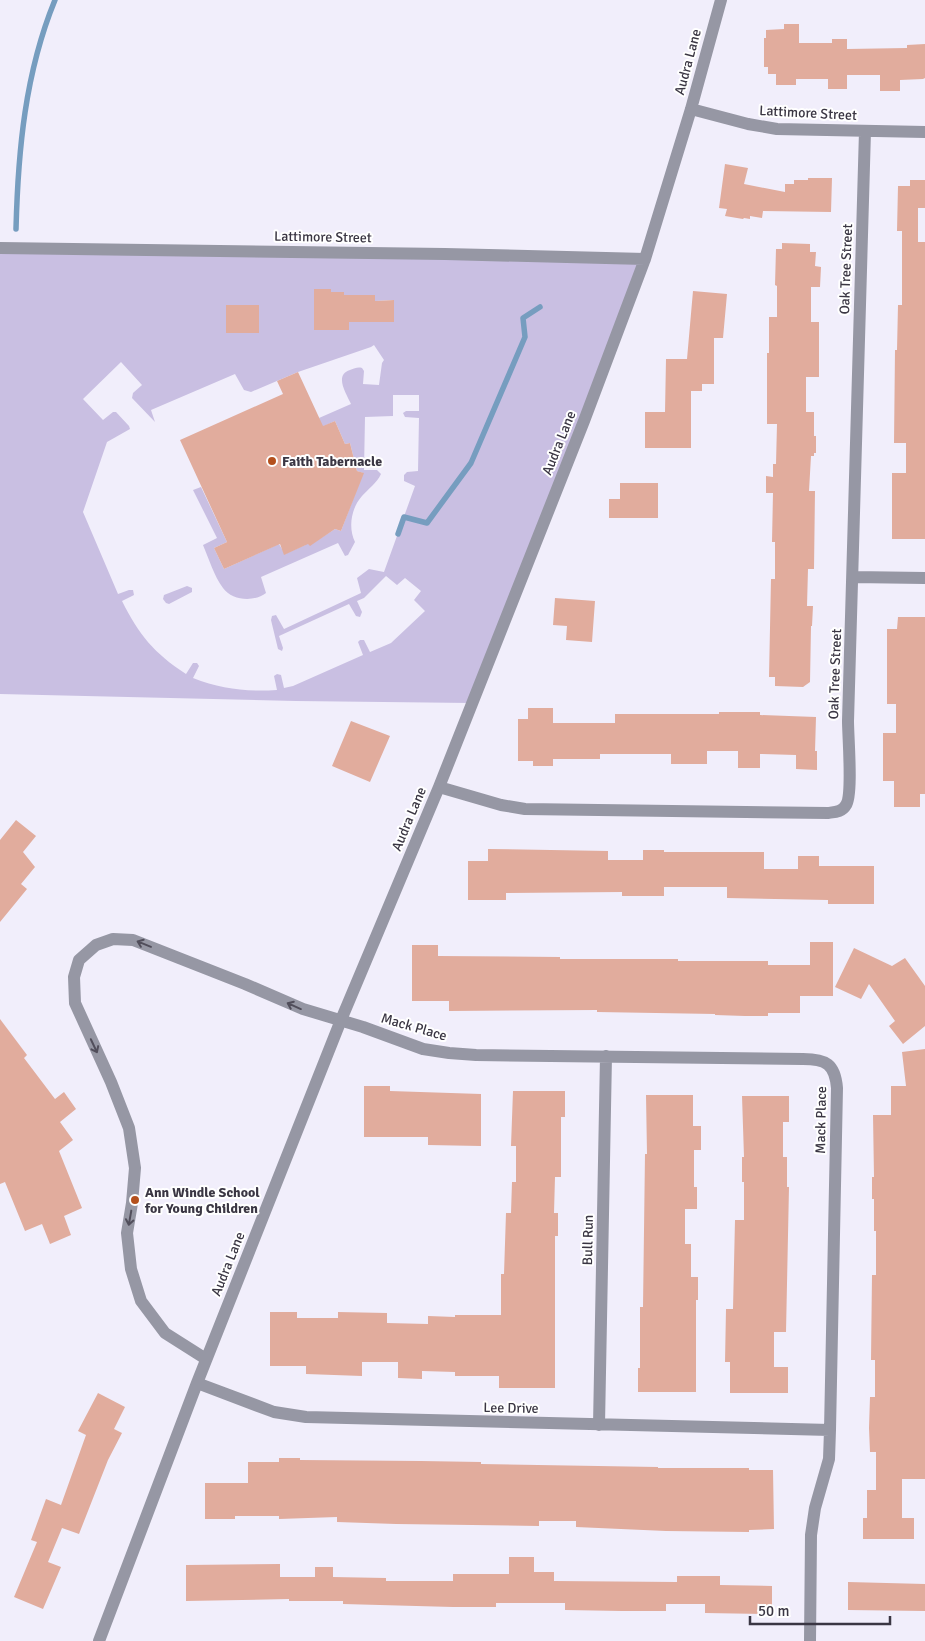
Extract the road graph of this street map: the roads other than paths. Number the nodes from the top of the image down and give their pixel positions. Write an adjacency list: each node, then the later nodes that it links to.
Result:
1 (721, 0): 2 (street, Audra Lane)
2 (691, 109): 3 (street, Lattimore Street); 6 (street, Audra Lane)
3 (864, 131): 4 (street, Lattimore Street); 7 (street, Oak Tree Street)
4 (925, 132)
5 (0, 248): 6 (street, Lattimore Street)
6 (646, 259): 9 (street, Audra Lane)
7 (853, 577): 8 (street); 9 (street, Oak Tree Street)
8 (925, 578)
9 (439, 787): 10 (street, Audra Lane)
10 (341, 1020): 11 (street, Mack Place); 12 (street, Audra Lane); 12 (street, Mack Place, one-way to 12)
11 (606, 1056): 14 (street, Bull Run); 15 (street, Mack Place)
12 (206, 1359): 13 (street, Audra Lane)
13 (197, 1383): 14 (street, Lee Drive); 16 (street, Audra Lane)
14 (599, 1425): 15 (street, Lee Drive)
15 (830, 1430): 17 (street, Mack Place)
16 (99, 1641)
17 (810, 1641)

